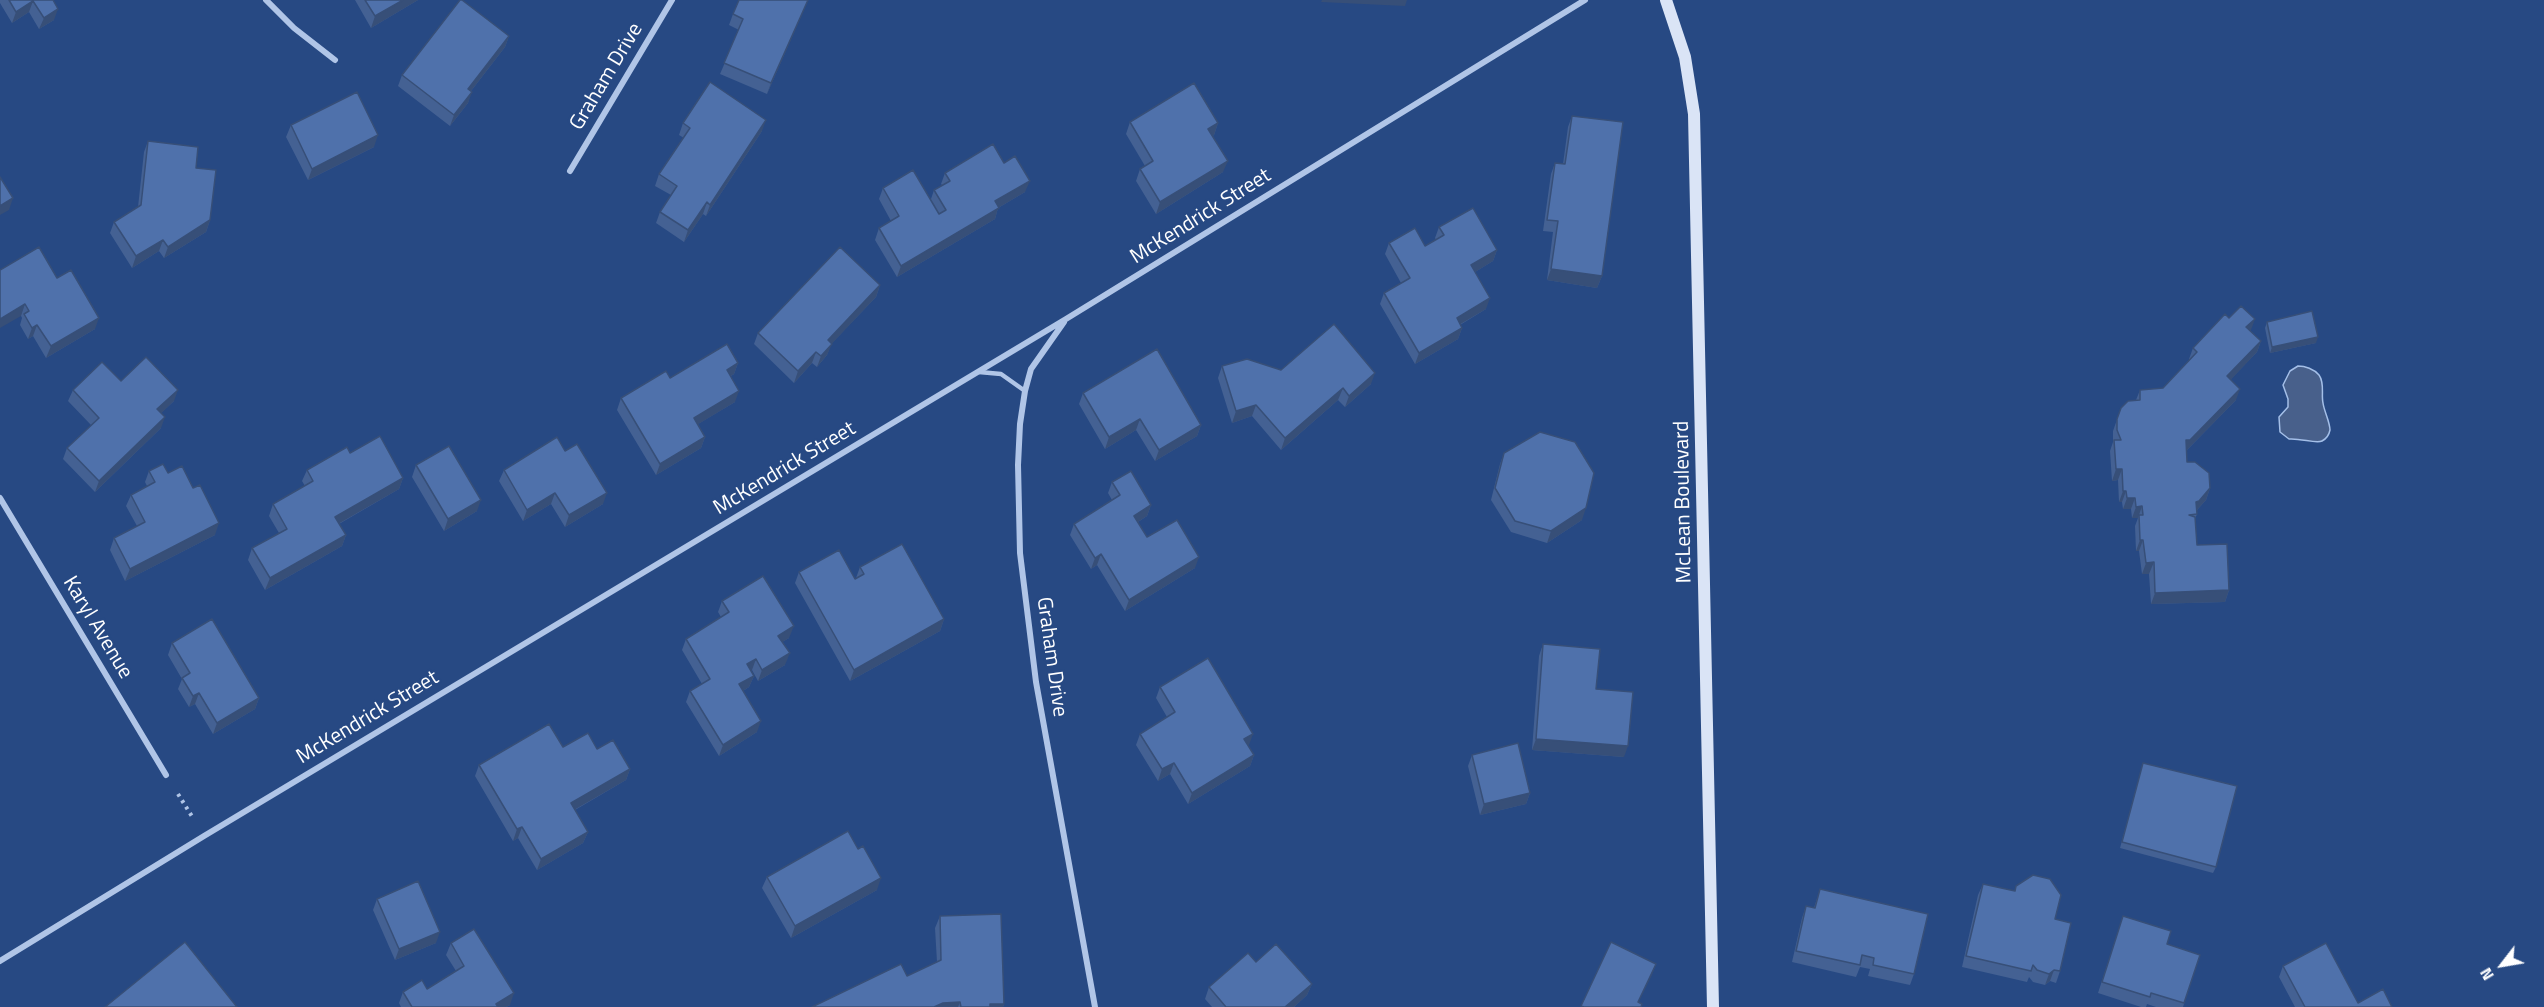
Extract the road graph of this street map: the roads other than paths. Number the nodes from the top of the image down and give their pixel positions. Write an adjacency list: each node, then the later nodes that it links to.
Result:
1 (266, 0): 5 (street)
2 (672, 0): 6 (street, Graham Drive)
3 (1584, 0): 7 (street, McKendrick Street)
4 (1666, 0): 14 (street, McLean Boulevard)
5 (335, 60)
6 (570, 171)
7 (1066, 319): 8 (street, McKendrick Street); 9 (street, Graham Drive)
8 (978, 372): 9 (lane); 12 (street, McKendrick Street)
9 (1025, 391): 13 (street, Graham Drive)
10 (0, 498): 11 (street, Karyl Avenue)
11 (166, 775)
12 (0, 961)
13 (1095, 1007)
14 (1713, 1007)

